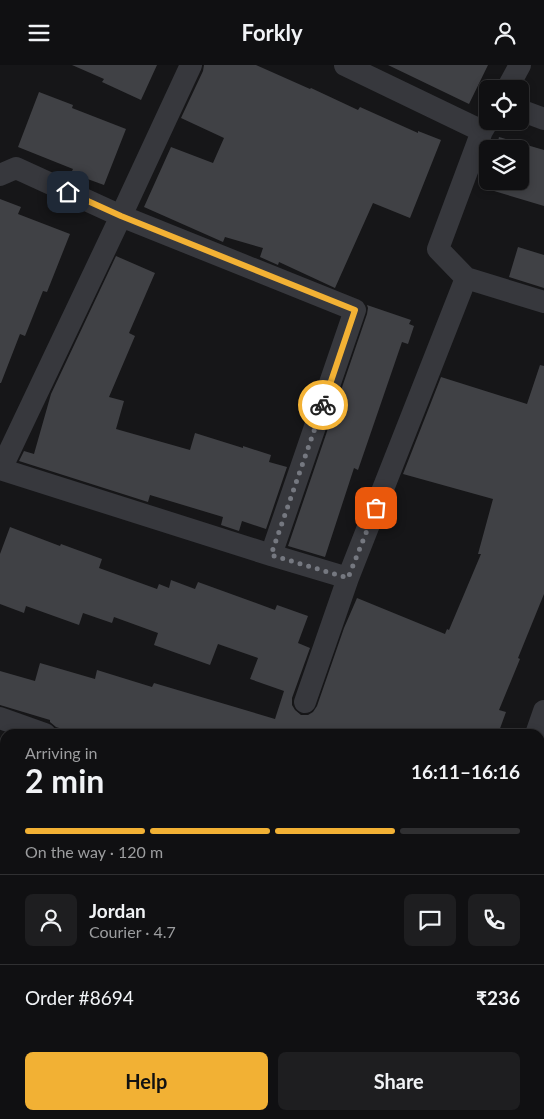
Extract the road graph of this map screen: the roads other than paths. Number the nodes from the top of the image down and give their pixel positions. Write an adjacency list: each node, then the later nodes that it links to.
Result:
1 (191, 65): 10 (street)
2 (346, 65): 7 (street)
3 (520, 65): 4 (street)
4 (511, 80)
5 (529, 114): 6 (street)
6 (544, 119)
7 (479, 123)
8 (483, 130): 11 (street)
9 (0, 175): 10 (street)
10 (121, 216): 13 (street); 14 (street)
11 (466, 278): 12 (street); 15 (street)
12 (544, 302)
13 (0, 469): 14 (street)
14 (271, 555): 15 (street)
15 (348, 578): 16 (street)
16 (305, 702)
17 (544, 711): 20 (street)
18 (0, 718): 19 (street)
19 (31, 729)
20 (538, 729)

